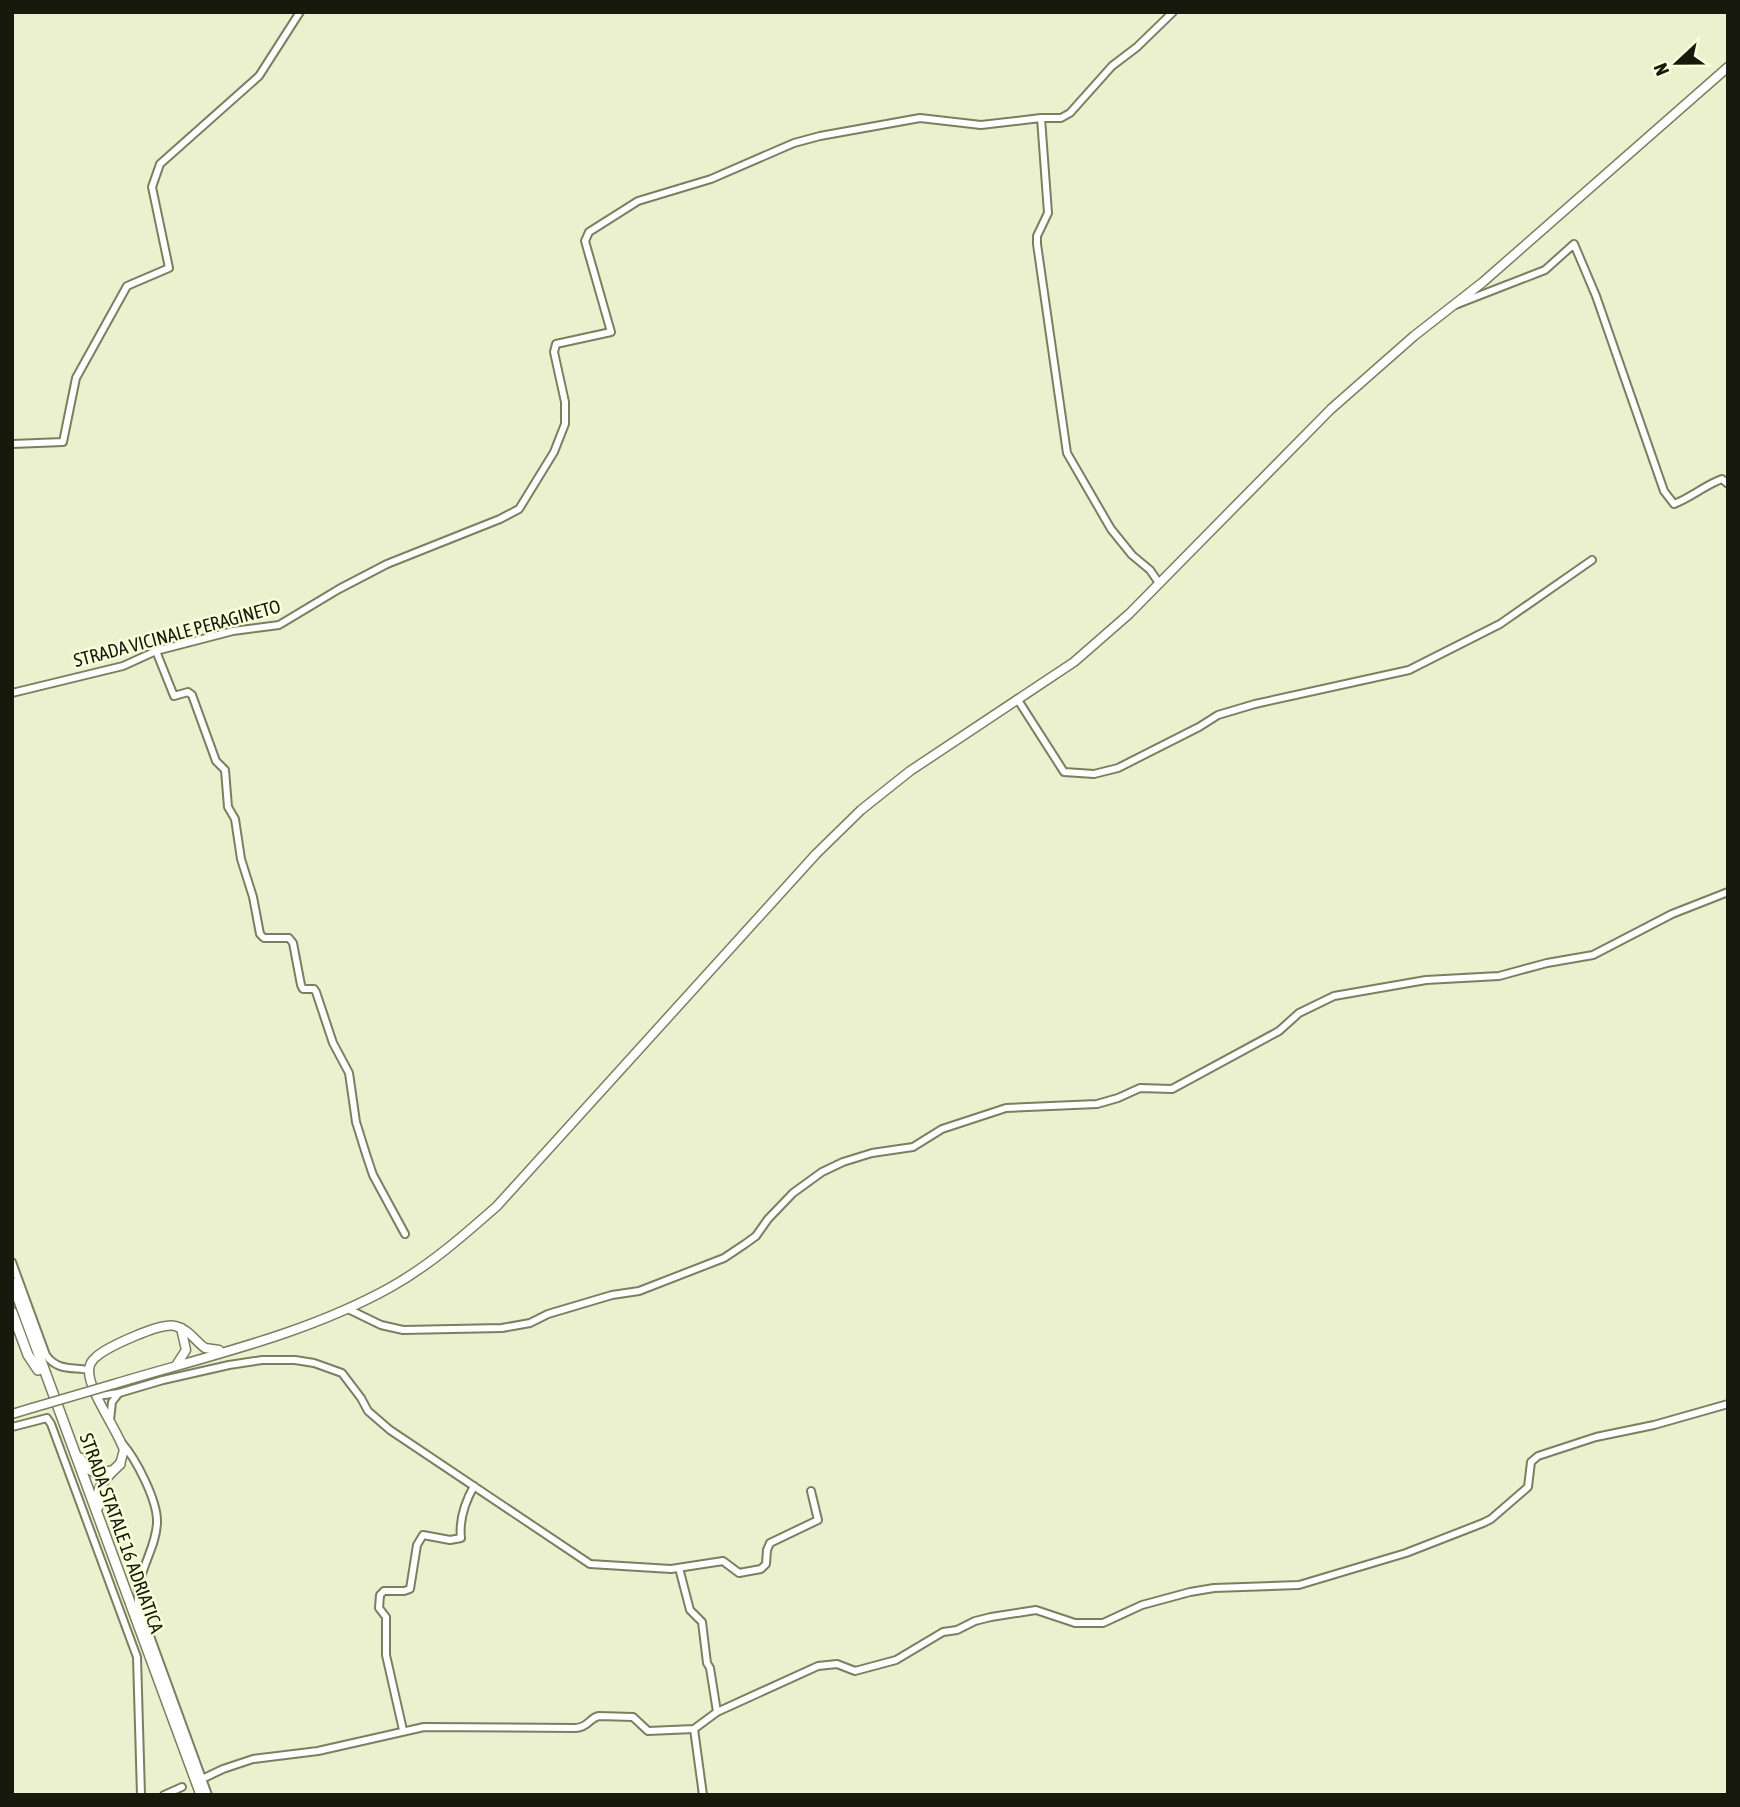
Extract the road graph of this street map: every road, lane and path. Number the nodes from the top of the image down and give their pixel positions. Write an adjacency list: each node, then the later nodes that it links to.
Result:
1 (300, 12): 6 (street)
2 (1173, 12): 4 (street)
3 (1728, 67): 5 (main road)
4 (1041, 118): 9 (street); 10 (street, STRADA VICINALE PERAGINETO)
5 (1454, 305): 7 (street); 9 (main road)
6 (12, 444)
7 (1728, 484)
8 (1592, 560): 12 (street)
9 (1159, 583): 12 (main road)
10 (156, 651): 11 (street, STRADA VICINALE PERAGINETO); 14 (street)
11 (12, 692)
12 (1018, 700): 18 (main road)
13 (1728, 892): 18 (street)
14 (405, 1234)
15 (12, 1262): 25 (street)
16 (12, 1282): 32 (highway, STRADA STATALE 16 ADRIATICA)
17 (12, 1298): 27 (highway, STRADA STATALE 16 ADRIATICA)
18 (348, 1309): 23 (main road)
19 (12, 1312): 27 (highway)
20 (181, 1328): 21 (main road); 22 (main road); 25 (main road)
21 (197, 1343): 23 (main road); 24 (main road)
22 (187, 1350): 24 (main road); 26 (main road)
23 (229, 1350): 24 (main road)
24 (196, 1360): 26 (main road)
25 (90, 1366): 29 (main road)
26 (175, 1366): 31 (main road, bridge)
27 (38, 1370): 49 (highway, STRADA STATALE 16 ADRIATICA)
28 (118, 1394): 29 (street); 33 (street); 38 (street)
29 (97, 1396): 33 (main road)
30 (1728, 1404): 42 (street)
31 (12, 1415)
32 (61, 1415): 37 (highway); 40 (highway, STRADA STATALE 16 ADRIATICA)
33 (110, 1421): 35 (main road)
34 (12, 1427): 47 (street)
35 (121, 1441): 36 (street); 37 (main road)
36 (139, 1466): 37 (street); 45 (street)
37 (117, 1467): 40 (highway)
38 (474, 1486): 41 (street); 44 (street)
39 (811, 1491): 41 (street)
40 (111, 1552): 50 (highway, STRADA STATALE 16 ADRIATICA)
41 (679, 1568): 42 (street)
42 (717, 1712): 43 (street)
43 (694, 1729): 44 (street); 52 (street)
44 (403, 1730): 45 (street)
45 (202, 1779): 51 (street)
46 (183, 1787): 48 (street)
47 (141, 1795)
48 (164, 1795)
49 (195, 1795)
50 (201, 1795)
51 (208, 1795)
52 (703, 1795)

